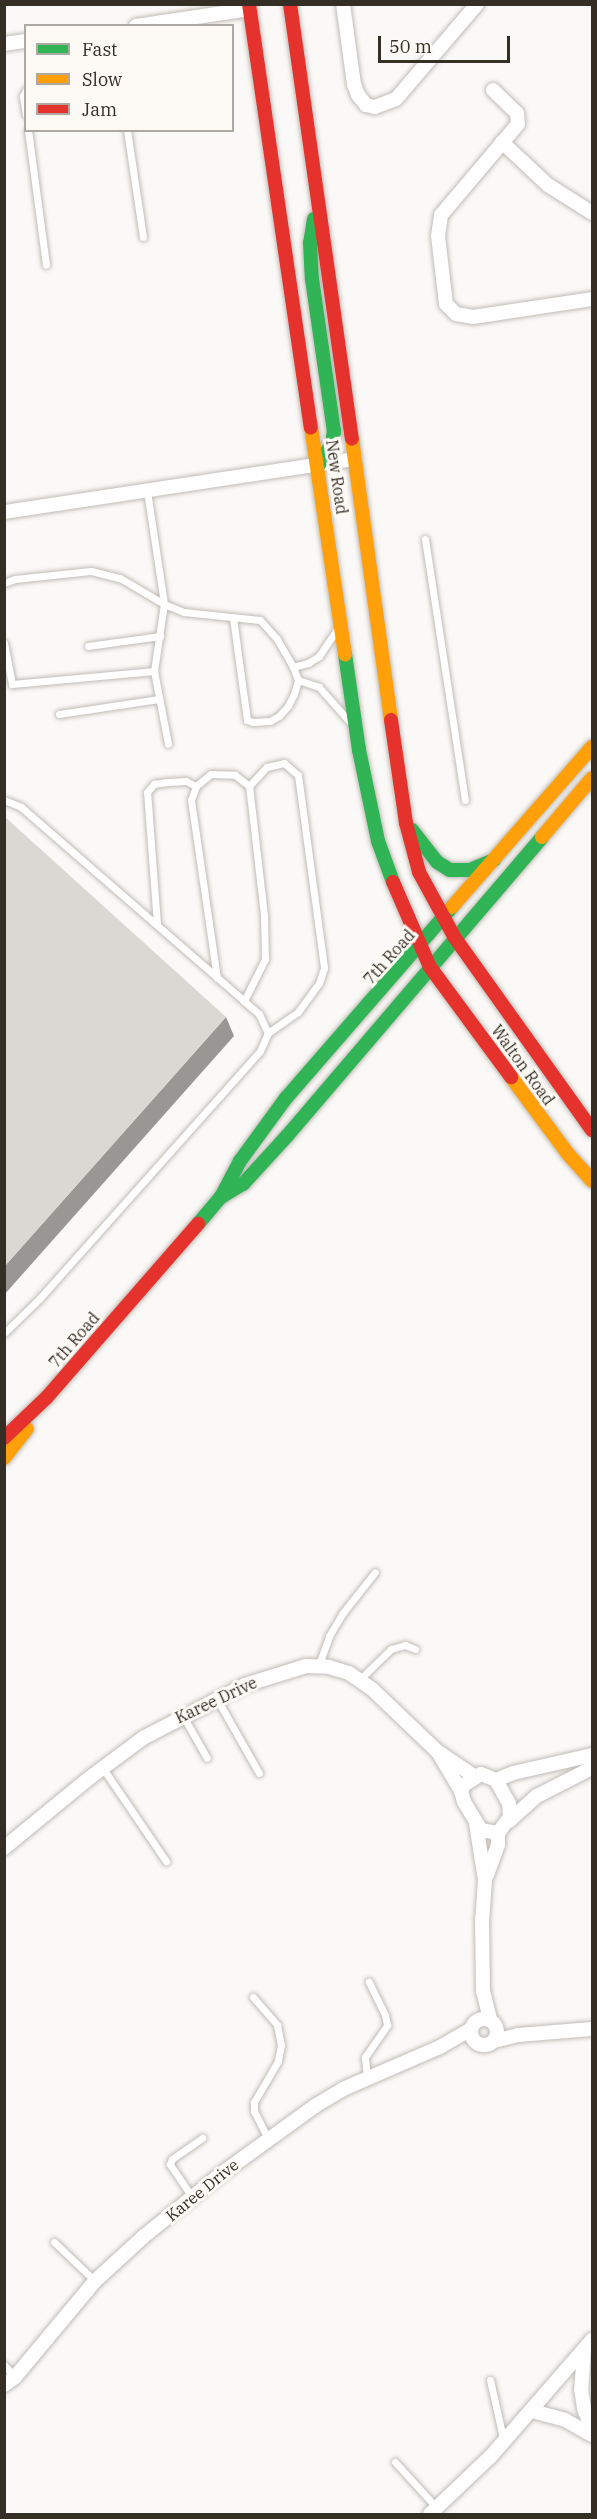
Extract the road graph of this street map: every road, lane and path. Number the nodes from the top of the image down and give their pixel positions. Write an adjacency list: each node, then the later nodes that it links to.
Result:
1 (290, 4): 12 (main road, New Road)
2 (342, 4): 3 (street)
3 (477, 4)
4 (250, 7): 5 (street); 18 (main road, New Road)
5 (148, 24)
6 (24, 41): 7 (street)
7 (4, 44)
8 (493, 90): 11 (street)
9 (28, 132): 15 (lane)
10 (127, 132): 14 (lane)
11 (502, 142): 13 (street); 16 (street)
12 (318, 198): 17 (main road, New Road); 18 (main road)
13 (592, 213)
14 (143, 237)
15 (46, 265)
16 (592, 299)
17 (356, 459): 18 (street); 42 (main road, New Road)
18 (319, 465): 19 (street); 25 (main road, New Road)
19 (147, 491): 20 (street); 23 (lane)
20 (4, 512)
21 (425, 539): 41 (lane)
22 (4, 583): 23 (lane)
23 (164, 604): 24 (lane); 26 (lane)
24 (233, 618): 29 (lane); 31 (lane)
25 (341, 622): 29 (lane); 34 (main road, New Road)
26 (160, 636): 28 (lane); 30 (lane)
27 (4, 643): 30 (lane)
28 (88, 646)
29 (293, 667): 31 (lane)
30 (154, 670): 32 (lane)
31 (298, 680): 34 (lane)
32 (159, 699): 33 (lane); 35 (lane)
33 (59, 714)
34 (357, 733): 47 (main road, New Road)
35 (168, 744)
36 (592, 747): 43 (main road, 7th Road)
37 (592, 778): 46 (main road, 7th Road)
38 (196, 786): 39 (lane); 45 (lane); 49 (lane)
39 (249, 786): 50 (lane); 51 (lane)
40 (4, 800): 45 (lane)
41 (465, 800)
42 (406, 823): 43 (main road); 44 (main road, New Road)
43 (497, 859): 44 (main road, 7th Road)
44 (444, 919): 46 (main road, Walton Road); 47 (main road, 7th Road)
45 (157, 924): 49 (lane)
46 (455, 939): 48 (main road, 7th Road); 52 (main road, Walton Road)
47 (420, 946): 48 (main road, Walton Road); 54 (main road, 7th Road)
48 (430, 967): 53 (main road, Walton Road); 54 (main road, 7th Road)
49 (218, 978): 50 (lane)
50 (244, 1001): 51 (lane)
51 (268, 1033): 55 (lane)
52 (592, 1130)
53 (592, 1181)
54 (221, 1197): 56 (main road, 7th Road)
55 (4, 1333)
56 (47, 1397): 57 (main road, 7th Road); 58 (main road, 7th Road)
57 (4, 1438)
58 (4, 1458)
59 (375, 1572): 61 (lane)
60 (415, 1649): 62 (lane)
61 (318, 1667): 62 (street, Karee Drive); 63 (street, Karee Drive)
62 (359, 1680): 65 (street, Karee Drive)
63 (217, 1698): 64 (street, Karee Drive); 71 (lane)
64 (182, 1715): 67 (lane); 68 (street, Karee Drive)
65 (438, 1752): 72 (street, Karee Drive); 75 (street, Karee Drive)
66 (592, 1755): 69 (street)
67 (207, 1758)
68 (102, 1767): 78 (street, Karee Drive); 79 (lane)
69 (542, 1768): 73 (street); 74 (street)
70 (592, 1768): 74 (street)
71 (259, 1773)
72 (474, 1776): 73 (street); 75 (street)
73 (496, 1780): 77 (street)
74 (552, 1788): 77 (street)
75 (461, 1791): 76 (street)
76 (476, 1824): 77 (street); 80 (street)
77 (503, 1828): 80 (street)
78 (4, 1848)
79 (166, 1861)
80 (485, 1880): 82 (street)
81 (369, 1982): 89 (lane)
82 (483, 1991): 84 (street); 85 (street)
83 (253, 1996): 91 (lane)
84 (472, 2026): 85 (street); 87 (street); 88 (street, Karee Drive)
85 (494, 2029): 86 (street); 87 (street)
86 (592, 2029)
87 (478, 2044): 88 (street, Karee Drive)
88 (440, 2047): 89 (street, Karee Drive)
89 (368, 2077): 91 (street, Karee Drive)
90 (202, 2138): 92 (lane)
91 (268, 2139): 92 (street, Karee Drive)
92 (192, 2197): 94 (street, Karee Drive)
93 (54, 2242): 94 (lane)
94 (95, 2281): 99 (street, Karee Drive)
95 (588, 2344): 97 (street); 100 (street)
96 (4, 2365): 99 (lane)
97 (561, 2376): 100 (street); 101 (street)
98 (490, 2380): 104 (lane)
99 (10, 2381)
100 (581, 2389): 102 (street)
101 (532, 2411): 103 (street); 104 (street)
102 (592, 2430)
103 (592, 2435)
104 (504, 2442): 106 (street)
105 (395, 2462): 106 (lane)
106 (434, 2511)

